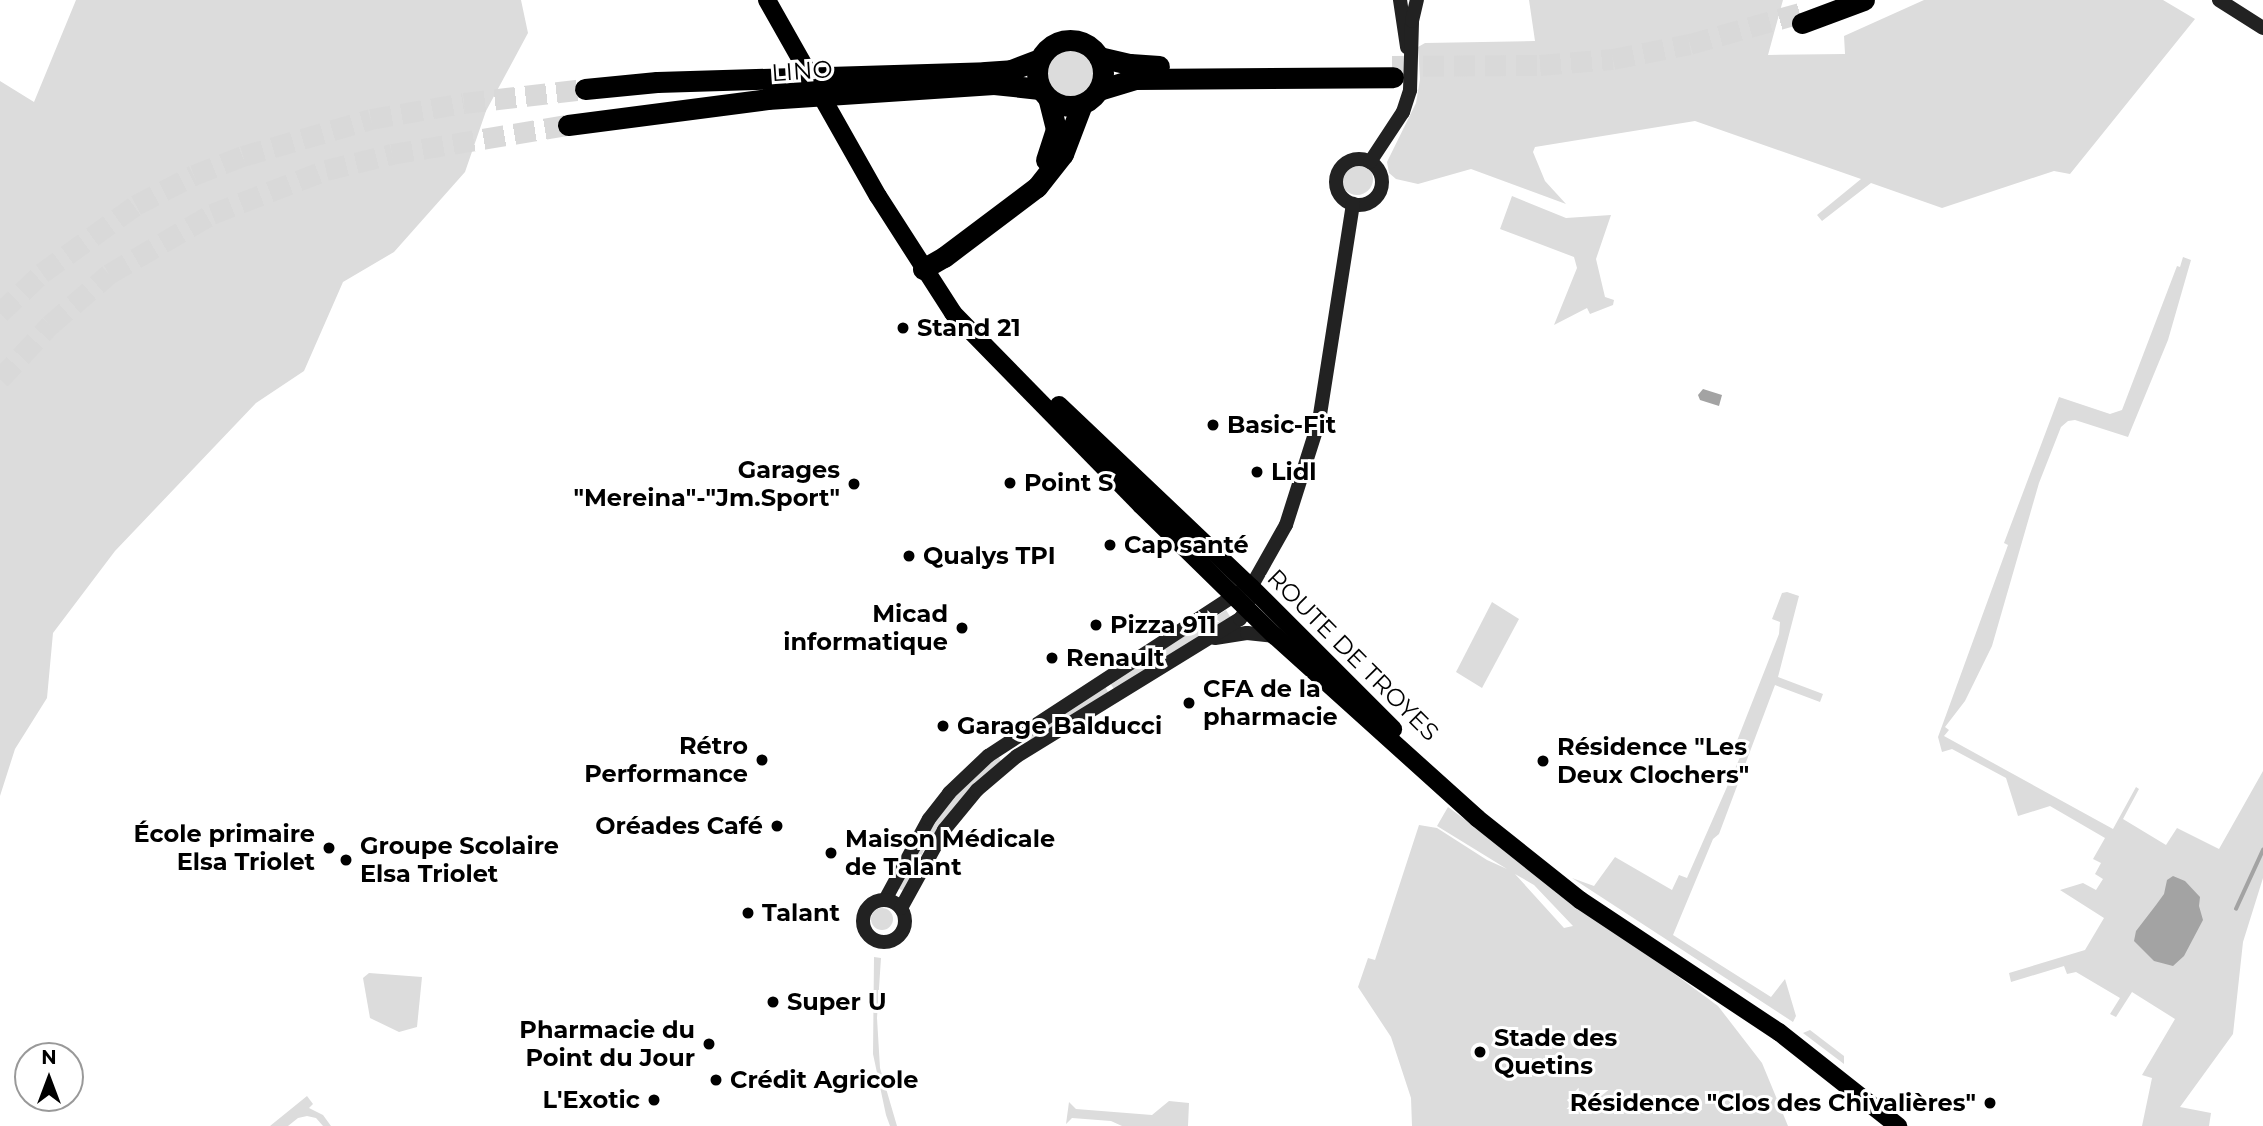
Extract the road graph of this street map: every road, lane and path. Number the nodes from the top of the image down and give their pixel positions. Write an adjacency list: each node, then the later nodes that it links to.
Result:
1 (767, 0): 18 (main road)
2 (1400, 0): 10 (street)
3 (1417, 0): 10 (street)
4 (1837, 0): 5 (highway)
5 (1864, 0)
6 (2219, 0): 7 (street)
7 (2263, 28)
8 (1099, 57): 9 (highway, LINO); 10 (highway, LINO); 12 (highway)
9 (1039, 60): 11 (highway, LINO); 13 (highway)
10 (1398, 68): 12 (highway); 16 (street)
11 (585, 89)
12 (1099, 90): 14 (highway)
13 (1044, 94): 14 (highway, LINO); 15 (highway, LINO); 18 (highway)
14 (1082, 104): 18 (highway)
15 (568, 125)
16 (1370, 162): 17 (street); 17 (street)
17 (1353, 204): 19 (street)
18 (923, 270): 19 (main road)
19 (1246, 594): 20 (main road); 21 (street); 22 (main road, ROUTE DE TROYES); 23 (street)
20 (1275, 636): 21 (street); 22 (main road)
21 (1200, 643): 24 (street)
22 (1444, 786): 25 (main road)
23 (885, 900): 24 (street); 24 (street)
24 (901, 908)
25 (1898, 1126)

